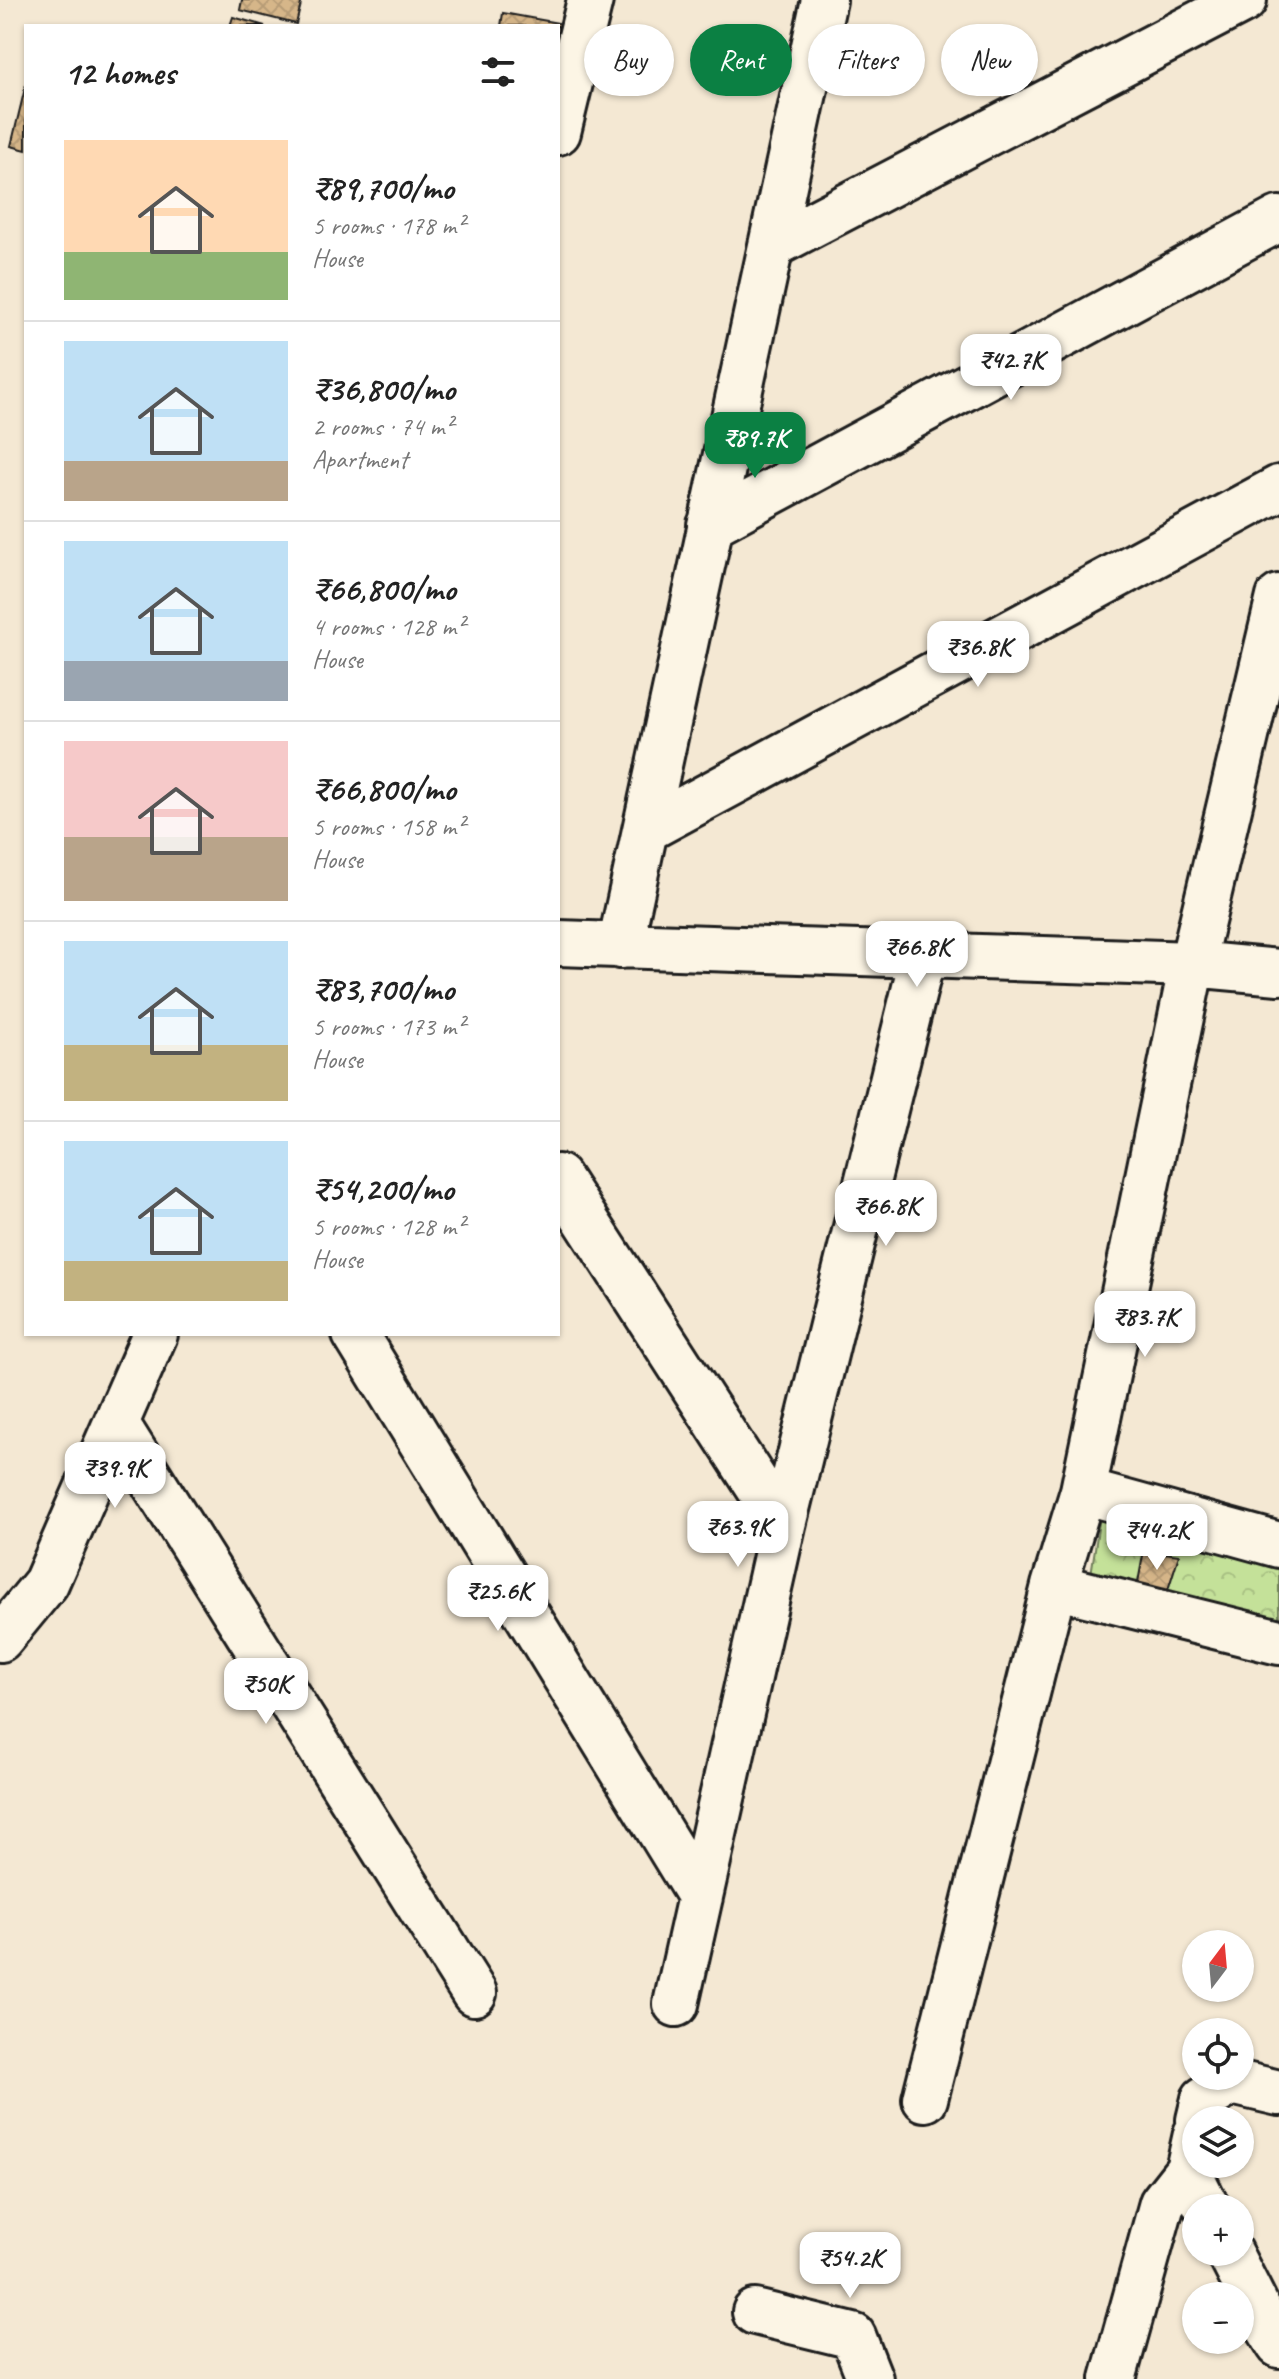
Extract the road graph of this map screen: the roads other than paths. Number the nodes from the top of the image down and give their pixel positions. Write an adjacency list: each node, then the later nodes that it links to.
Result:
1 (590, 0): 4 (street)
2 (824, 0): 6 (street)
3 (1244, 0): 6 (street)
4 (560, 124)
5 (1279, 219): 8 (street)
6 (771, 246): 8 (street)
7 (1279, 488): 10 (street)
8 (710, 525): 10 (street)
9 (1279, 597): 14 (street)
10 (645, 830): 12 (street)
11 (560, 943): 12 (street)
12 (620, 946): 13 (street)
13 (923, 955): 14 (street); 21 (street)
14 (1192, 964): 15 (street); 20 (street)
15 (1279, 972)
16 (560, 1180): 21 (street)
17 (154, 1336): 19 (street)
18 (356, 1336): 26 (street)
19 (116, 1423): 24 (street); 27 (street)
20 (1083, 1491): 22 (street); 23 (street)
21 (783, 1525): 26 (street)
22 (1279, 1545)
23 (1054, 1586): 25 (street); 30 (street)
24 (0, 1639)
25 (1279, 1642)
26 (700, 1897): 28 (street)
27 (474, 1993)
28 (676, 2004)
29 (1279, 2093): 31 (street)
30 (925, 2099)
31 (1202, 2106)
32 (1189, 2178): 37 (street)
33 (1236, 2266): 35 (street)
34 (755, 2312): 36 (street)
35 (1279, 2345)
36 (870, 2379)
37 (1113, 2379)

